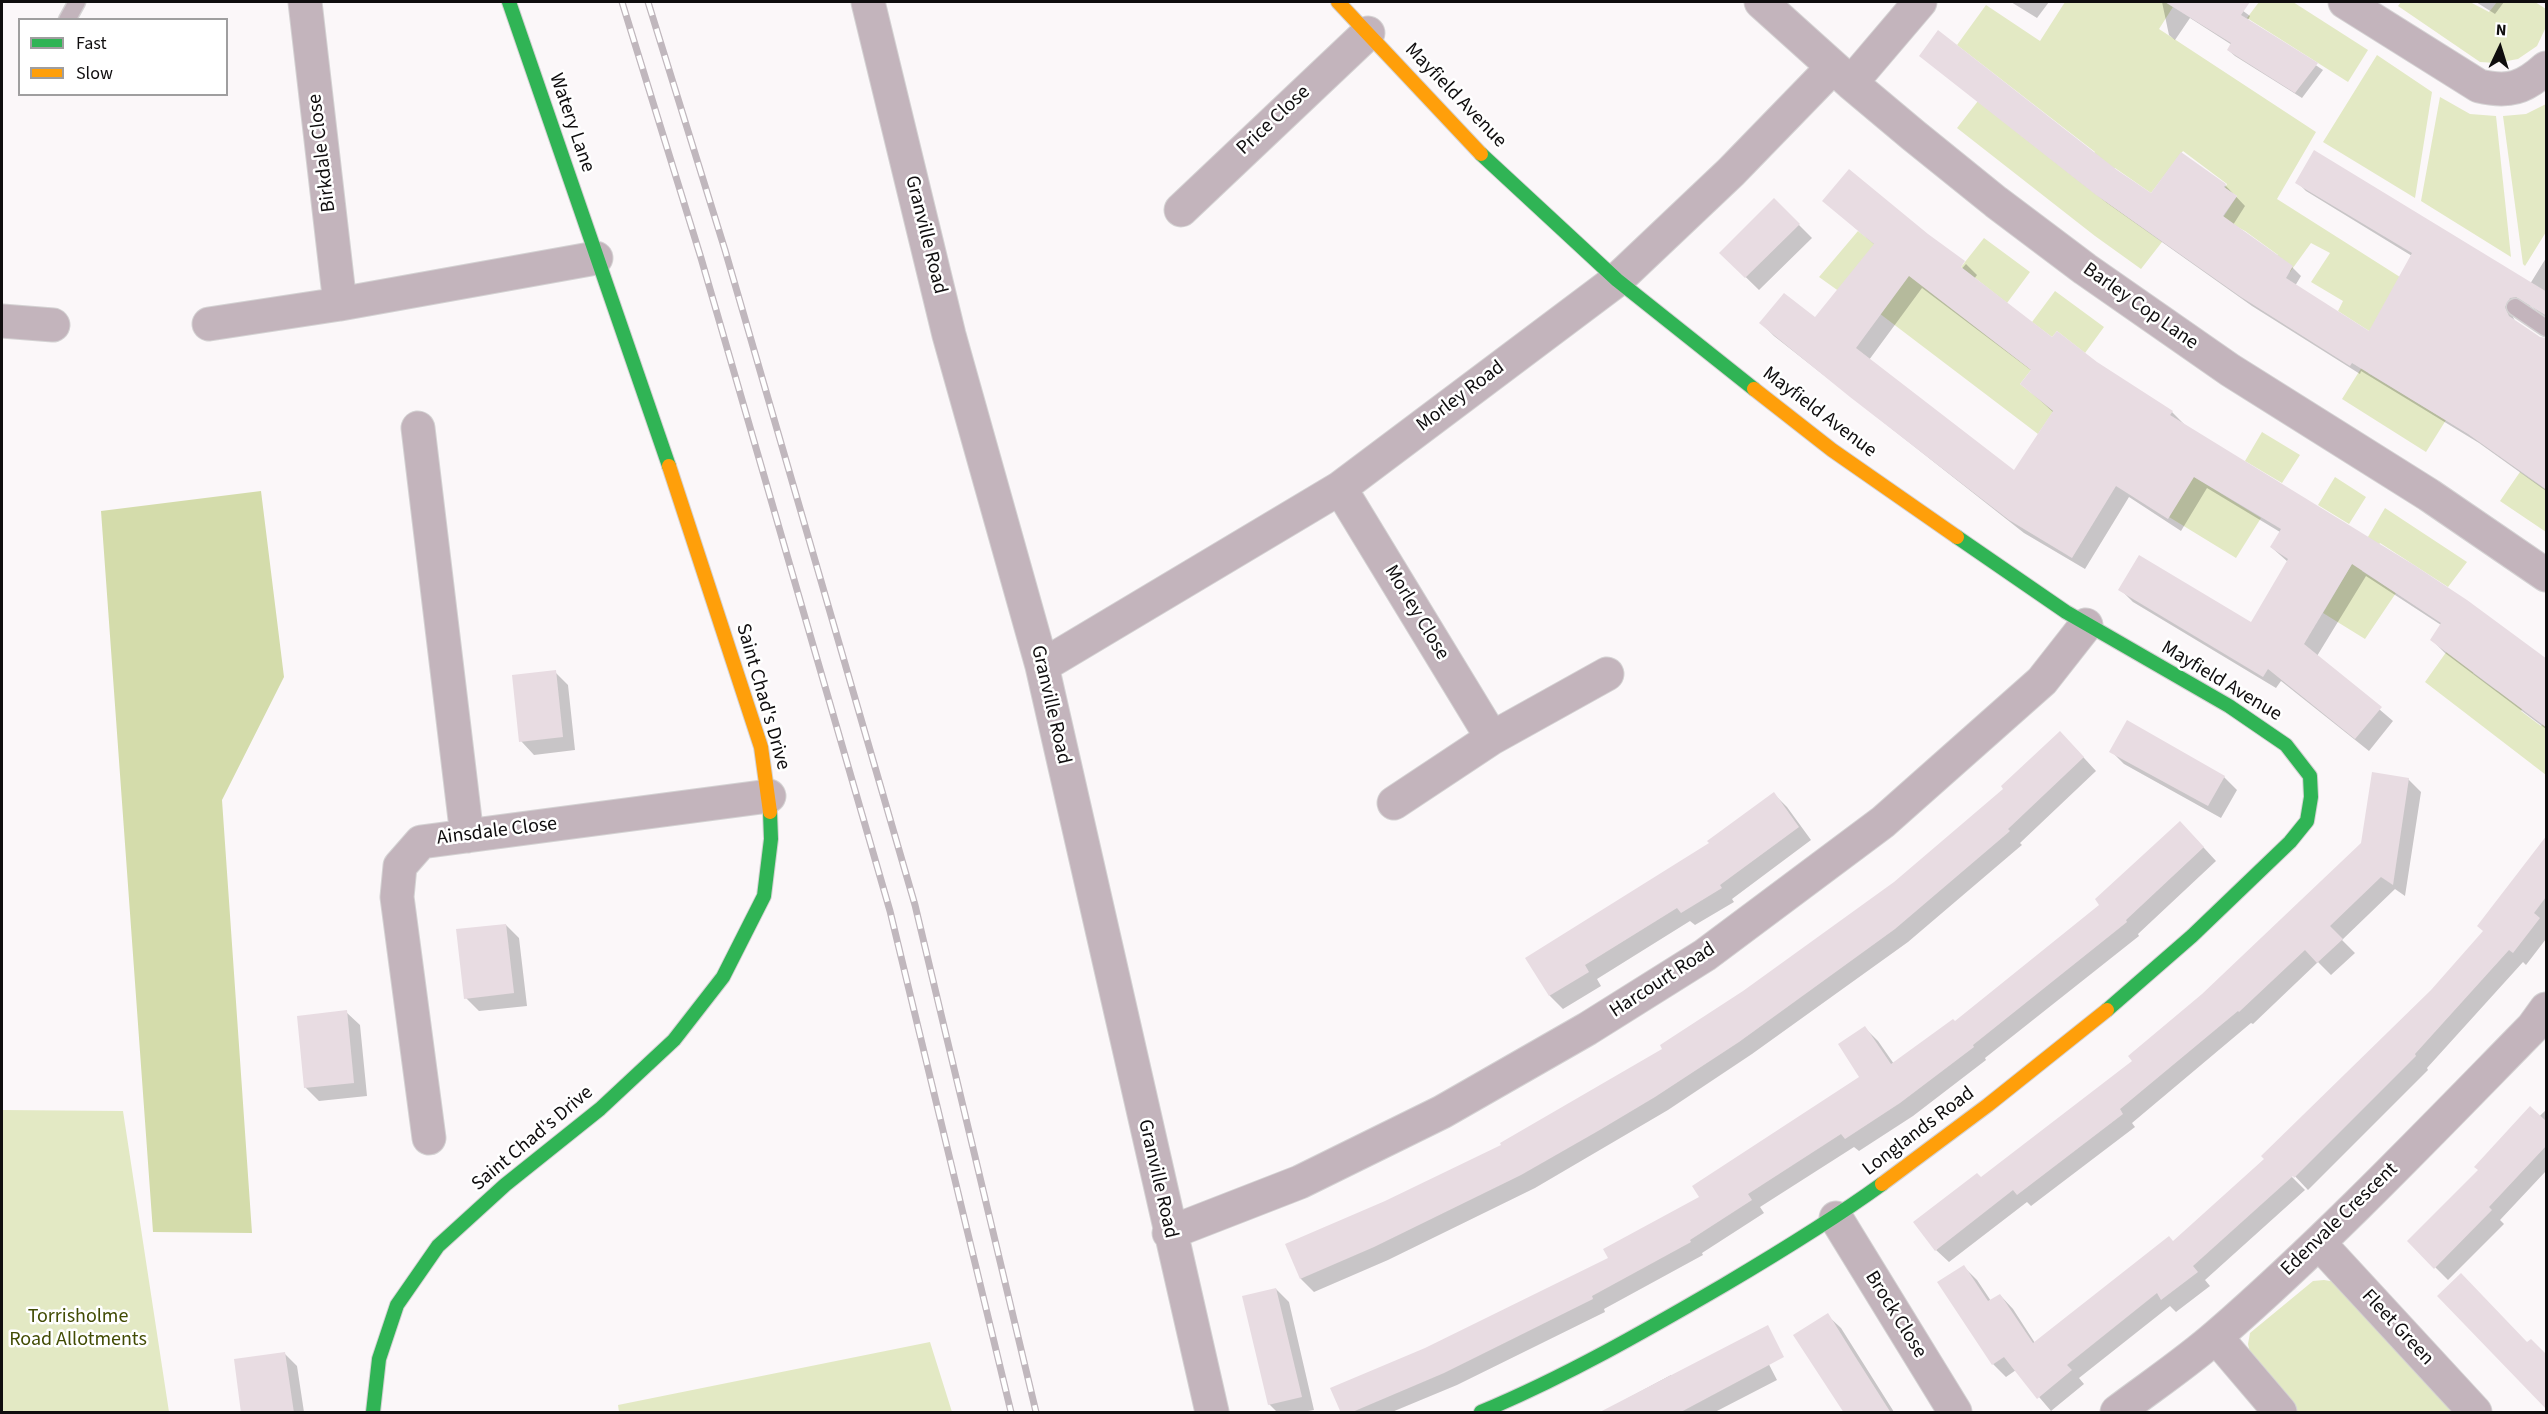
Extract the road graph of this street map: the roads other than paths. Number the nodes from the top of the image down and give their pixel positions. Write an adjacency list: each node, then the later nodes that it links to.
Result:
1 (77, 2): 9 (lane)
2 (305, 2): 16 (street, Birkdale Close)
3 (509, 2): 14 (street, Watery Lane)
4 (868, 2): 26 (street, Granville Road)
5 (1338, 2): 10 (street, Mayfield Avenue)
6 (1761, 2): 12 (street, Barley Cop Lane)
7 (1920, 2): 12 (street, Morley Road)
8 (2345, 2): 11 (street)
9 (68, 18)
10 (1368, 33): 13 (street, Price Close); 15 (street, Mayfield Avenue)
11 (2547, 68)
12 (1842, 75): 15 (street, Morley Road); 24 (street, Barley Cop Lane)
13 (1181, 210)
14 (596, 258): 16 (street); 29 (street, Saint Chad's Drive)
15 (1617, 280): 23 (street, Morley Road); 25 (street, Mayfield Avenue)
16 (340, 304): 19 (street)
17 (2515, 307): 21 (lane)
18 (2, 321): 20 (street)
19 (208, 324)
20 (53, 325)
21 (2547, 328)
22 (418, 428): 32 (street)
23 (1340, 488): 26 (street, Morley Road); 28 (street, Morley Close)
24 (2547, 575)
25 (2086, 625): 30 (street, Mayfield Avenue); 36 (street, Harcourt Road)
26 (1042, 666): 36 (street, Granville Road)
27 (1607, 674): 28 (street)
28 (1492, 738): 31 (street)
29 (769, 796): 32 (street, Ainsdale Close); 39 (street, Saint Chad's Drive)
30 (2311, 797): 35 (street, Longlands Road)
31 (1394, 803)
32 (466, 836): 34 (street, Ainsdale Close)
33 (2542, 1025): 37 (street, Edenvale Crescent)
34 (429, 1138)
35 (1836, 1218): 41 (street, Longlands Road); 42 (street, Brock Close)
36 (1169, 1233): 40 (street, Granville Road)
37 (2319, 1243): 38 (street, Edenvale Crescent); 45 (street, Fleet Green)
38 (2216, 1337): 43 (street, Edenvale Crescent); 44 (street)
39 (373, 1413)
40 (1212, 1413)
41 (1481, 1413)
42 (1955, 1413)
43 (2117, 1413)
44 (2280, 1413)
45 (2475, 1413)

